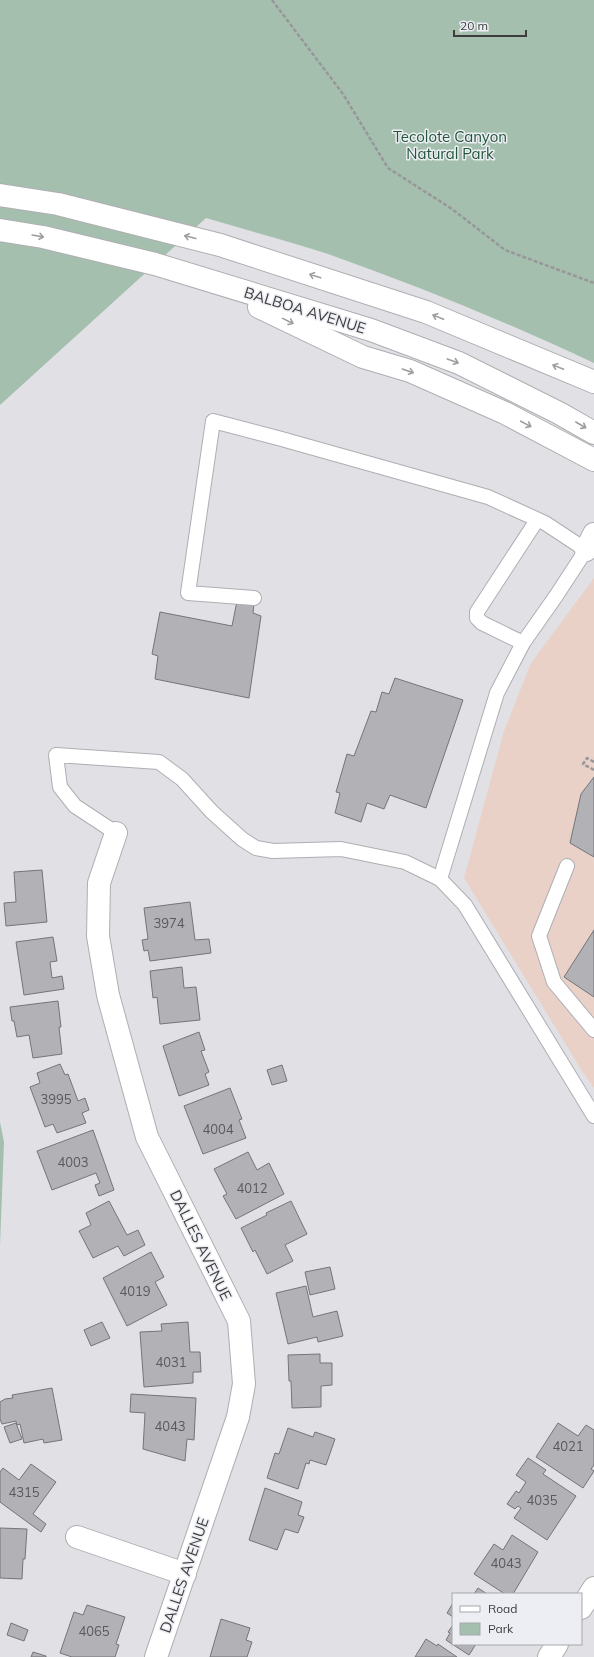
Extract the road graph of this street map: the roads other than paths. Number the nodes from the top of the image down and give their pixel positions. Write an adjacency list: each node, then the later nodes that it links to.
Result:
1 (0, 195): 4 (main road, one-way to 1)
2 (0, 230): 3 (main road, BALBOA AVENUE, one-way to 3)
3 (190, 274): 5 (main road, BALBOA AVENUE, one-way to 5); 6 (main road, one-way to 6)
4 (594, 382)
5 (594, 433)
6 (594, 460)
7 (537, 520): 8 (lane); 9 (lane); 10 (lane)
8 (591, 542): 10 (lane)
9 (254, 598)
10 (522, 643): 13 (lane)
11 (116, 833): 13 (lane); 17 (main road, DALLES AVENUE)
12 (567, 866): 14 (lane)
13 (440, 879): 15 (lane)
14 (594, 1030)
15 (594, 1116)
16 (77, 1537): 17 (main road)
17 (185, 1574): 21 (main road, DALLES AVENUE)
18 (594, 1588): 19 (main road)
19 (582, 1606)
20 (556, 1645): 22 (main road)
21 (156, 1657)
22 (549, 1657)

